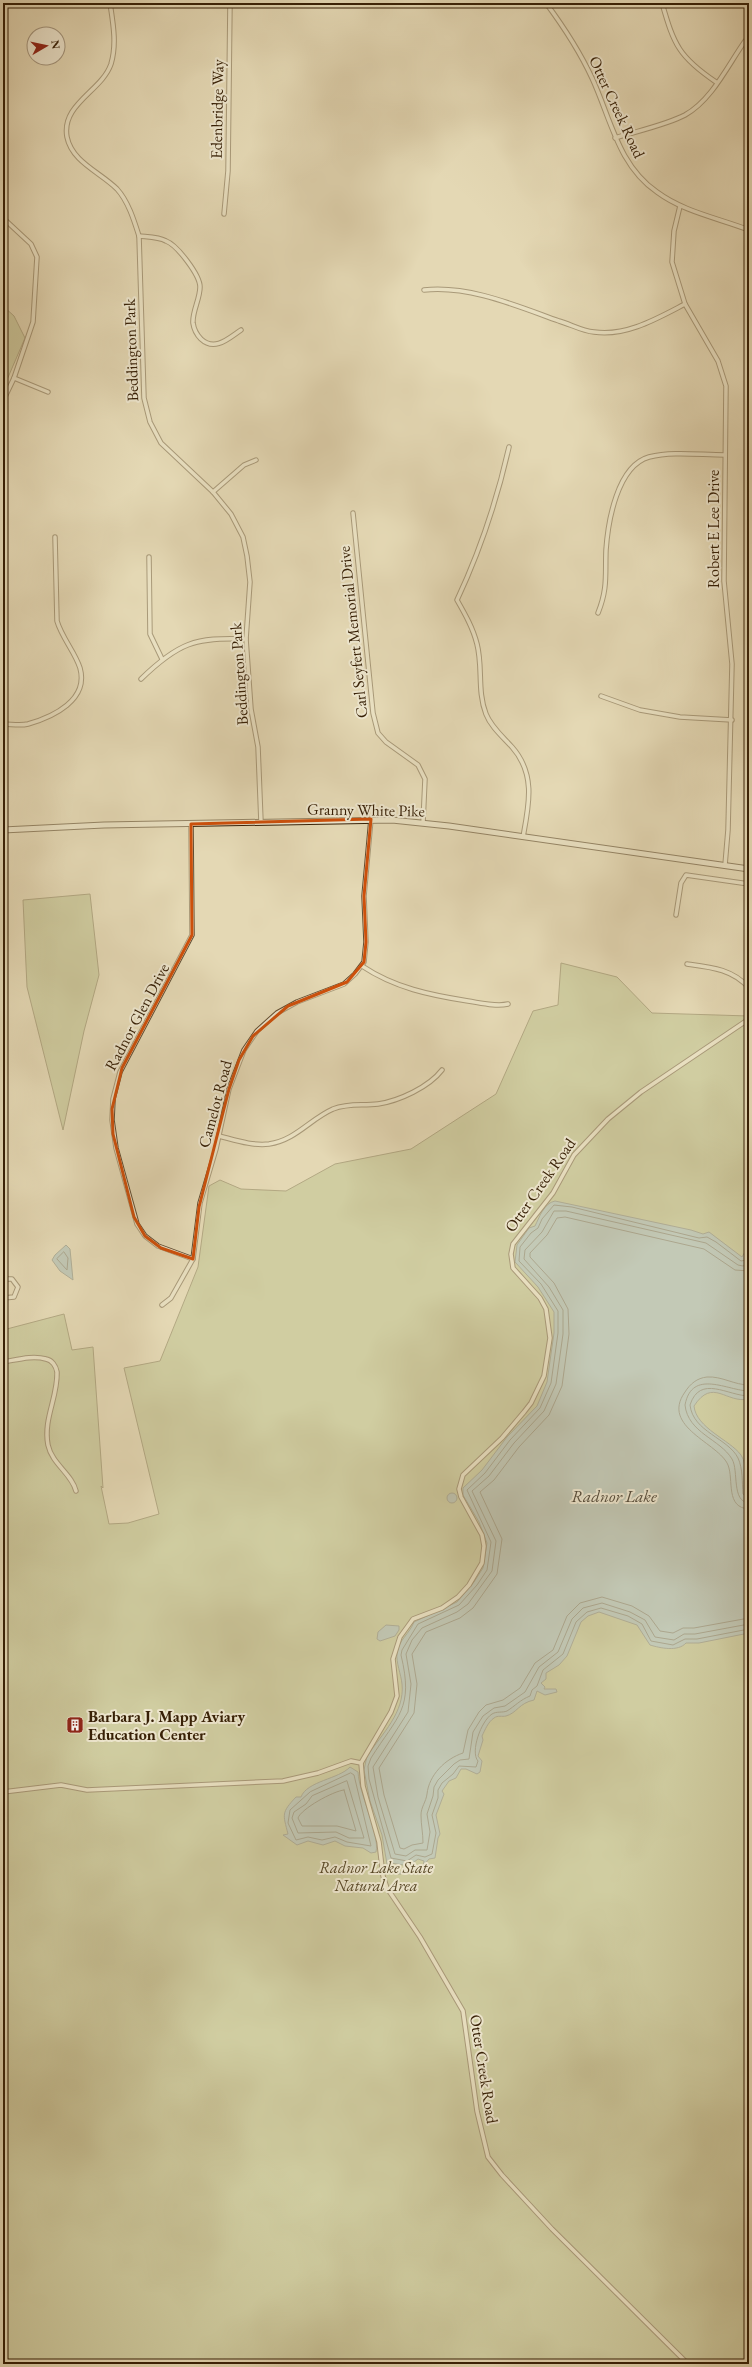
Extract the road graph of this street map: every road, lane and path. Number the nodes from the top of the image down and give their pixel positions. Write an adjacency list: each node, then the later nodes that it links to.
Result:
1 (110, 3): 12 (street, Beddington Park)
2 (230, 3): 9 (street, Edenbridge Way)
3 (546, 3): 7 (street, Otter Creek Road)
4 (662, 3): 6 (street)
5 (749, 38): 6 (street)
6 (716, 82): 7 (street)
7 (615, 138): 8 (street, Otter Creek Road)
8 (680, 206): 11 (street, Otter Creek Road); 14 (street, Robert E Lee Drive)
9 (224, 214)
10 (3, 218): 16 (street)
11 (749, 230)
12 (139, 236): 15 (street); 22 (street, Beddington Park)
13 (424, 290): 14 (street)
14 (685, 304): 20 (street, Robert E Lee Drive)
15 (241, 330)
16 (14, 378): 17 (street); 18 (street)
17 (48, 392)
18 (3, 401)
19 (509, 447): 38 (street)
20 (725, 455): 26 (street); 31 (street, Robert E Lee Drive)
21 (256, 460): 22 (street)
22 (213, 492): 27 (street, Beddington Park)
23 (353, 513): 35 (street, Carl Seyfert Memorial Drive)
24 (55, 537): 32 (street)
25 (149, 557): 28 (street)
26 (598, 613)
27 (246, 639): 28 (street); 34 (street, Beddington Park)
28 (162, 659): 29 (street)
29 (141, 679)
30 (601, 696): 31 (street)
31 (732, 720): 39 (street, Robert E Lee Drive)
32 (3, 724)
33 (370, 819): 34 (main road, Granny White Pike); 35 (main road, Granny White Pike); 44 (street)
34 (261, 822): 36 (main road, Granny White Pike)
35 (423, 823): 38 (main road, Granny White Pike)
36 (191, 824): 37 (main road, Granny White Pike); 50 (street, Radnor Glen Drive)
37 (3, 830)
38 (523, 837): 39 (main road, Granny White Pike)
39 (725, 865): 40 (main road, Granny White Pike)
40 (749, 870)
41 (749, 884): 42 (street)
42 (676, 915)
43 (686, 964): 45 (street)
44 (362, 966): 46 (street); 49 (street, Camelot Road)
45 (749, 988)
46 (508, 1004)
47 (749, 1019): 56 (street, Otter Creek Road)
48 (442, 1070): 49 (street)
49 (218, 1136): 50 (street, Camelot Road)
50 (193, 1259): 53 (street, Camelot Road)
51 (3, 1279): 52 (street)
52 (3, 1298)
53 (162, 1305)
54 (3, 1362): 55 (street)
55 (76, 1492)
56 (361, 1763): 57 (street); 58 (street, Otter Creek Road)
57 (3, 1792)
58 (688, 2364)

